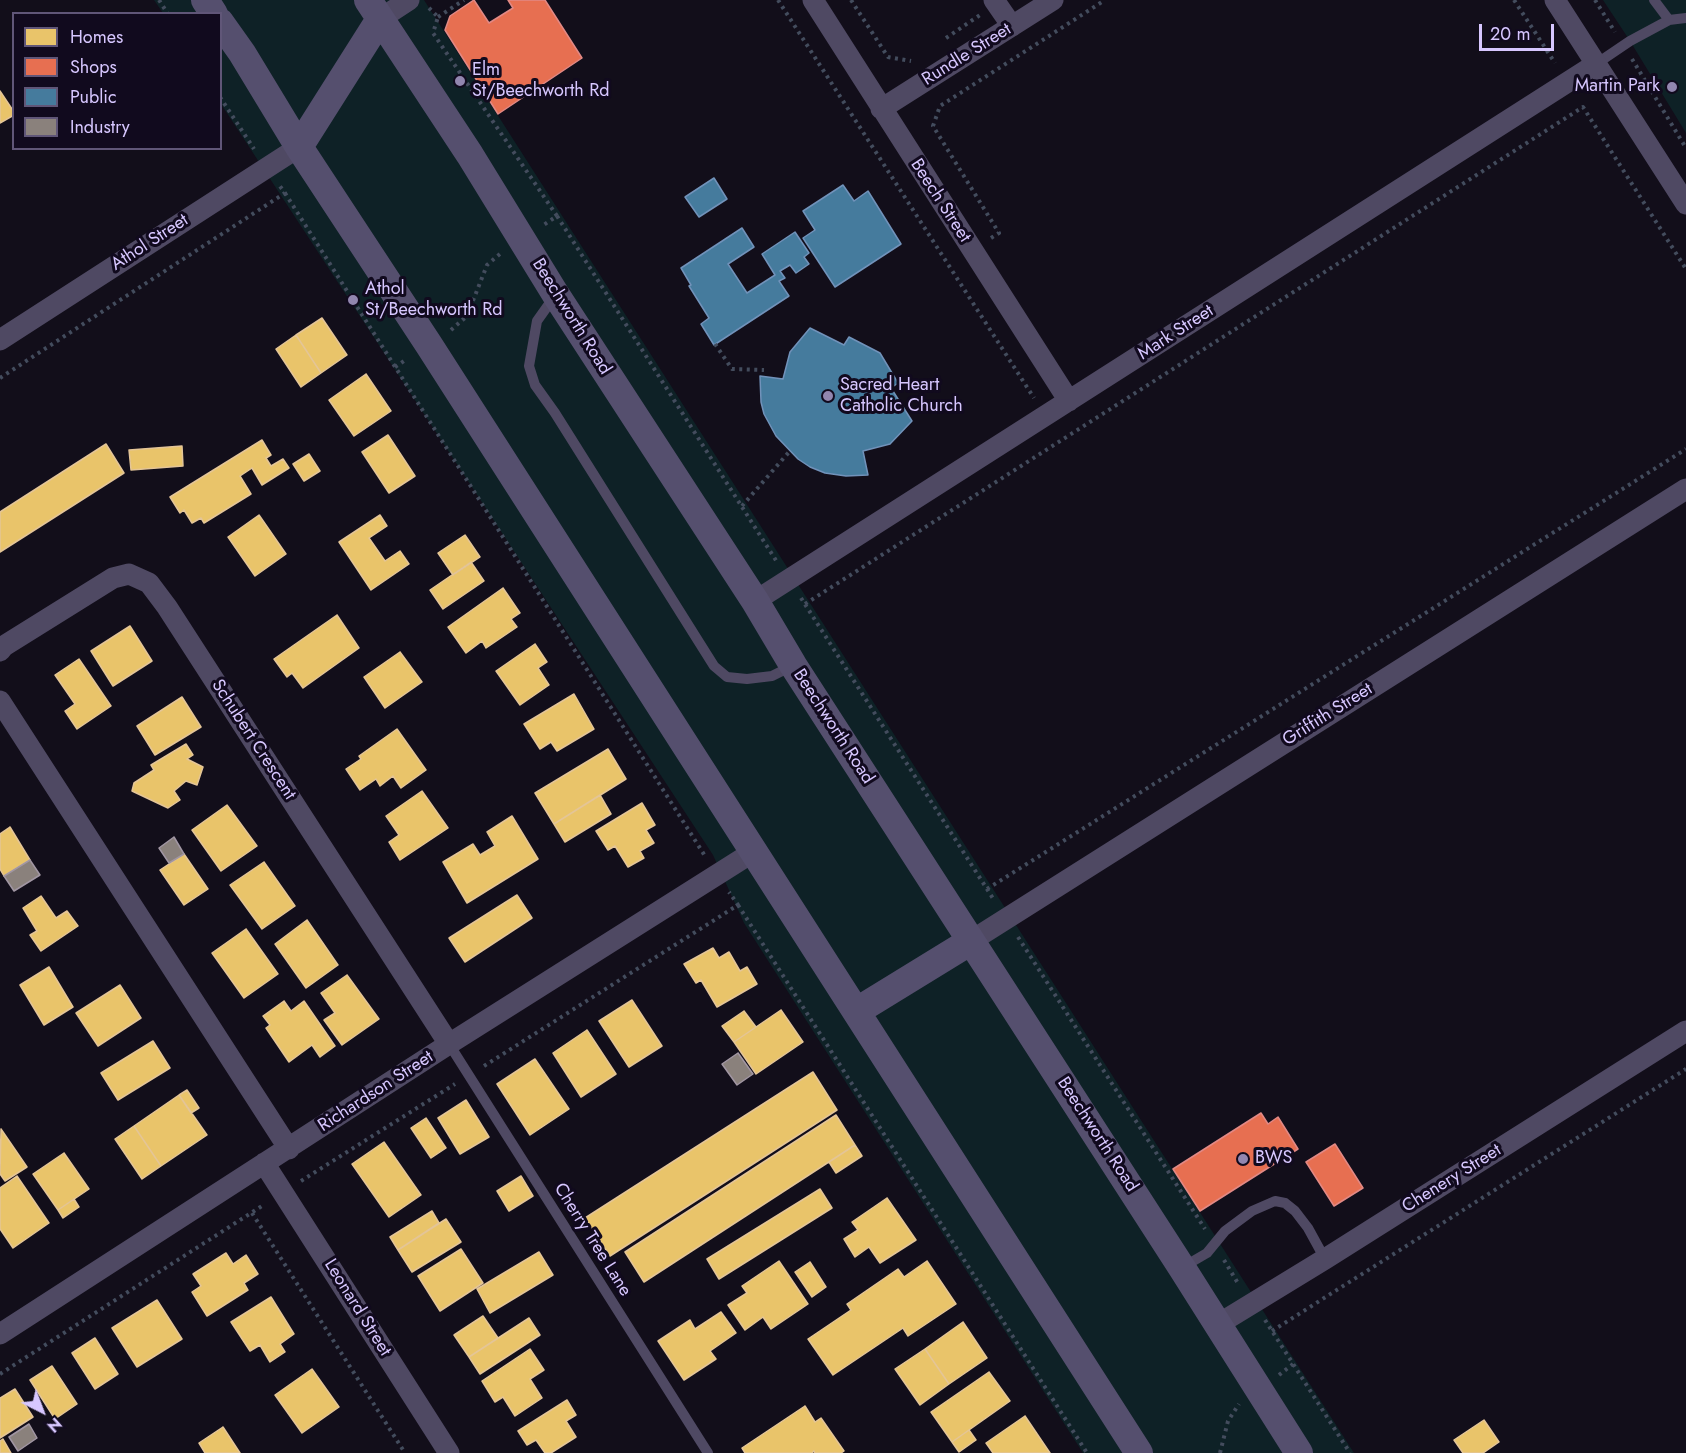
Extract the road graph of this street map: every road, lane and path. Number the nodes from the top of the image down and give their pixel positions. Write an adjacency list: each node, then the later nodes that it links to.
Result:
1 (409, 0): 13 (street)
2 (464, 0): 14 (path)
3 (778, 0): 37 (path)
4 (813, 0): 24 (street, Beech Street)
5 (851, 0): 20 (path)
6 (994, 0): 18 (street)
7 (1053, 0): 18 (street, Rundle Street)
8 (1106, 0): 30 (path)
9 (1514, 0): 22 (path)
10 (1555, 0): 21 (street)
11 (1595, 0): 19 (path)
12 (1654, 0): 16 (lane)
13 (374, 9): 25 (main road); 32 (main road, Beechworth Road)
14 (438, 17)
15 (1686, 18): 16 (lane)
16 (1669, 20): 19 (lane)
17 (222, 25): 25 (main road)
18 (1012, 26): 24 (street, Rundle Street)
19 (1624, 45): 21 (lane); 26 (path)
20 (911, 61)
21 (1596, 64): 22 (street, Mark Street); 28 (street)
22 (1567, 82): 23 (path); 36 (street, Mark Street)
23 (1583, 107): 31 (path); 44 (path)
24 (881, 109): 30 (street, Beech Street)
25 (299, 147): 33 (street, Athol Street); 48 (main road)
26 (1686, 148)
27 (285, 193): 49 (path)
28 (1686, 204)
29 (557, 216): 41 (path)
30 (972, 250): 36 (street, Beech Street)
31 (1686, 269)
32 (556, 295): 43 (main road, Beechworth Road); 46 (lane)
33 (0, 340)
34 (715, 344): 35 (path)
35 (764, 370)
36 (1069, 401): 37 (street, Mark Street)
37 (1045, 416): 42 (street, Mark Street)
38 (1686, 449): 50 (path)
39 (789, 452): 41 (path)
40 (1686, 489): 52 (street, Griffith Street)
41 (742, 506): 42 (path)
42 (788, 579): 43 (street, Mark Street); 44 (path)
43 (755, 601): 46 (main road, Beechworth Road)
44 (805, 604): 50 (path)
45 (0, 651): 56 (street, Schubert Crescent)
46 (793, 665): 53 (main road, Beechworth Road)
47 (0, 701): 59 (street)
48 (753, 852): 49 (street, Richardson Street); 54 (main road)
49 (717, 874): 51 (path); 56 (street, Richardson Street)
50 (987, 889): 52 (path)
51 (738, 905): 58 (path); 74 (path)
52 (1006, 919): 53 (street, Griffith Street); 63 (path)
53 (971, 941): 54 (main road); 65 (main road, Beechworth Road)
54 (857, 1011): 75 (main road)
55 (1686, 1031): 64 (street, Chenery Street)
56 (449, 1044): 58 (lane, Cherry Tree Lane); 59 (street, Richardson Street)
57 (1686, 1069): 68 (path)
58 (470, 1075): 61 (path); 73 (lane, Cherry Tree Lane)
59 (289, 1149): 60 (street, Richardson Street)
60 (264, 1163): 61 (street, Leonard Street); 69 (street, Richardson Street)
61 (283, 1192): 62 (path); 72 (street, Leonard Street)
62 (252, 1213): 70 (path); 71 (path)
63 (1214, 1244): 64 (lane); 65 (lane); 66 (path)
64 (1325, 1259): 66 (street, Chenery Street)
65 (1182, 1268): 67 (main road, Beechworth Road)
66 (1252, 1304): 67 (street, Chenery Street); 68 (path)
67 (1217, 1324): 76 (main road, Beechworth Road)
68 (1272, 1331): 77 (path)
69 (0, 1334)
70 (0, 1374)
71 (405, 1453)
72 (449, 1453)
73 (708, 1453)
74 (1087, 1453)
75 (1139, 1453)
76 (1299, 1453)
77 (1350, 1453)

